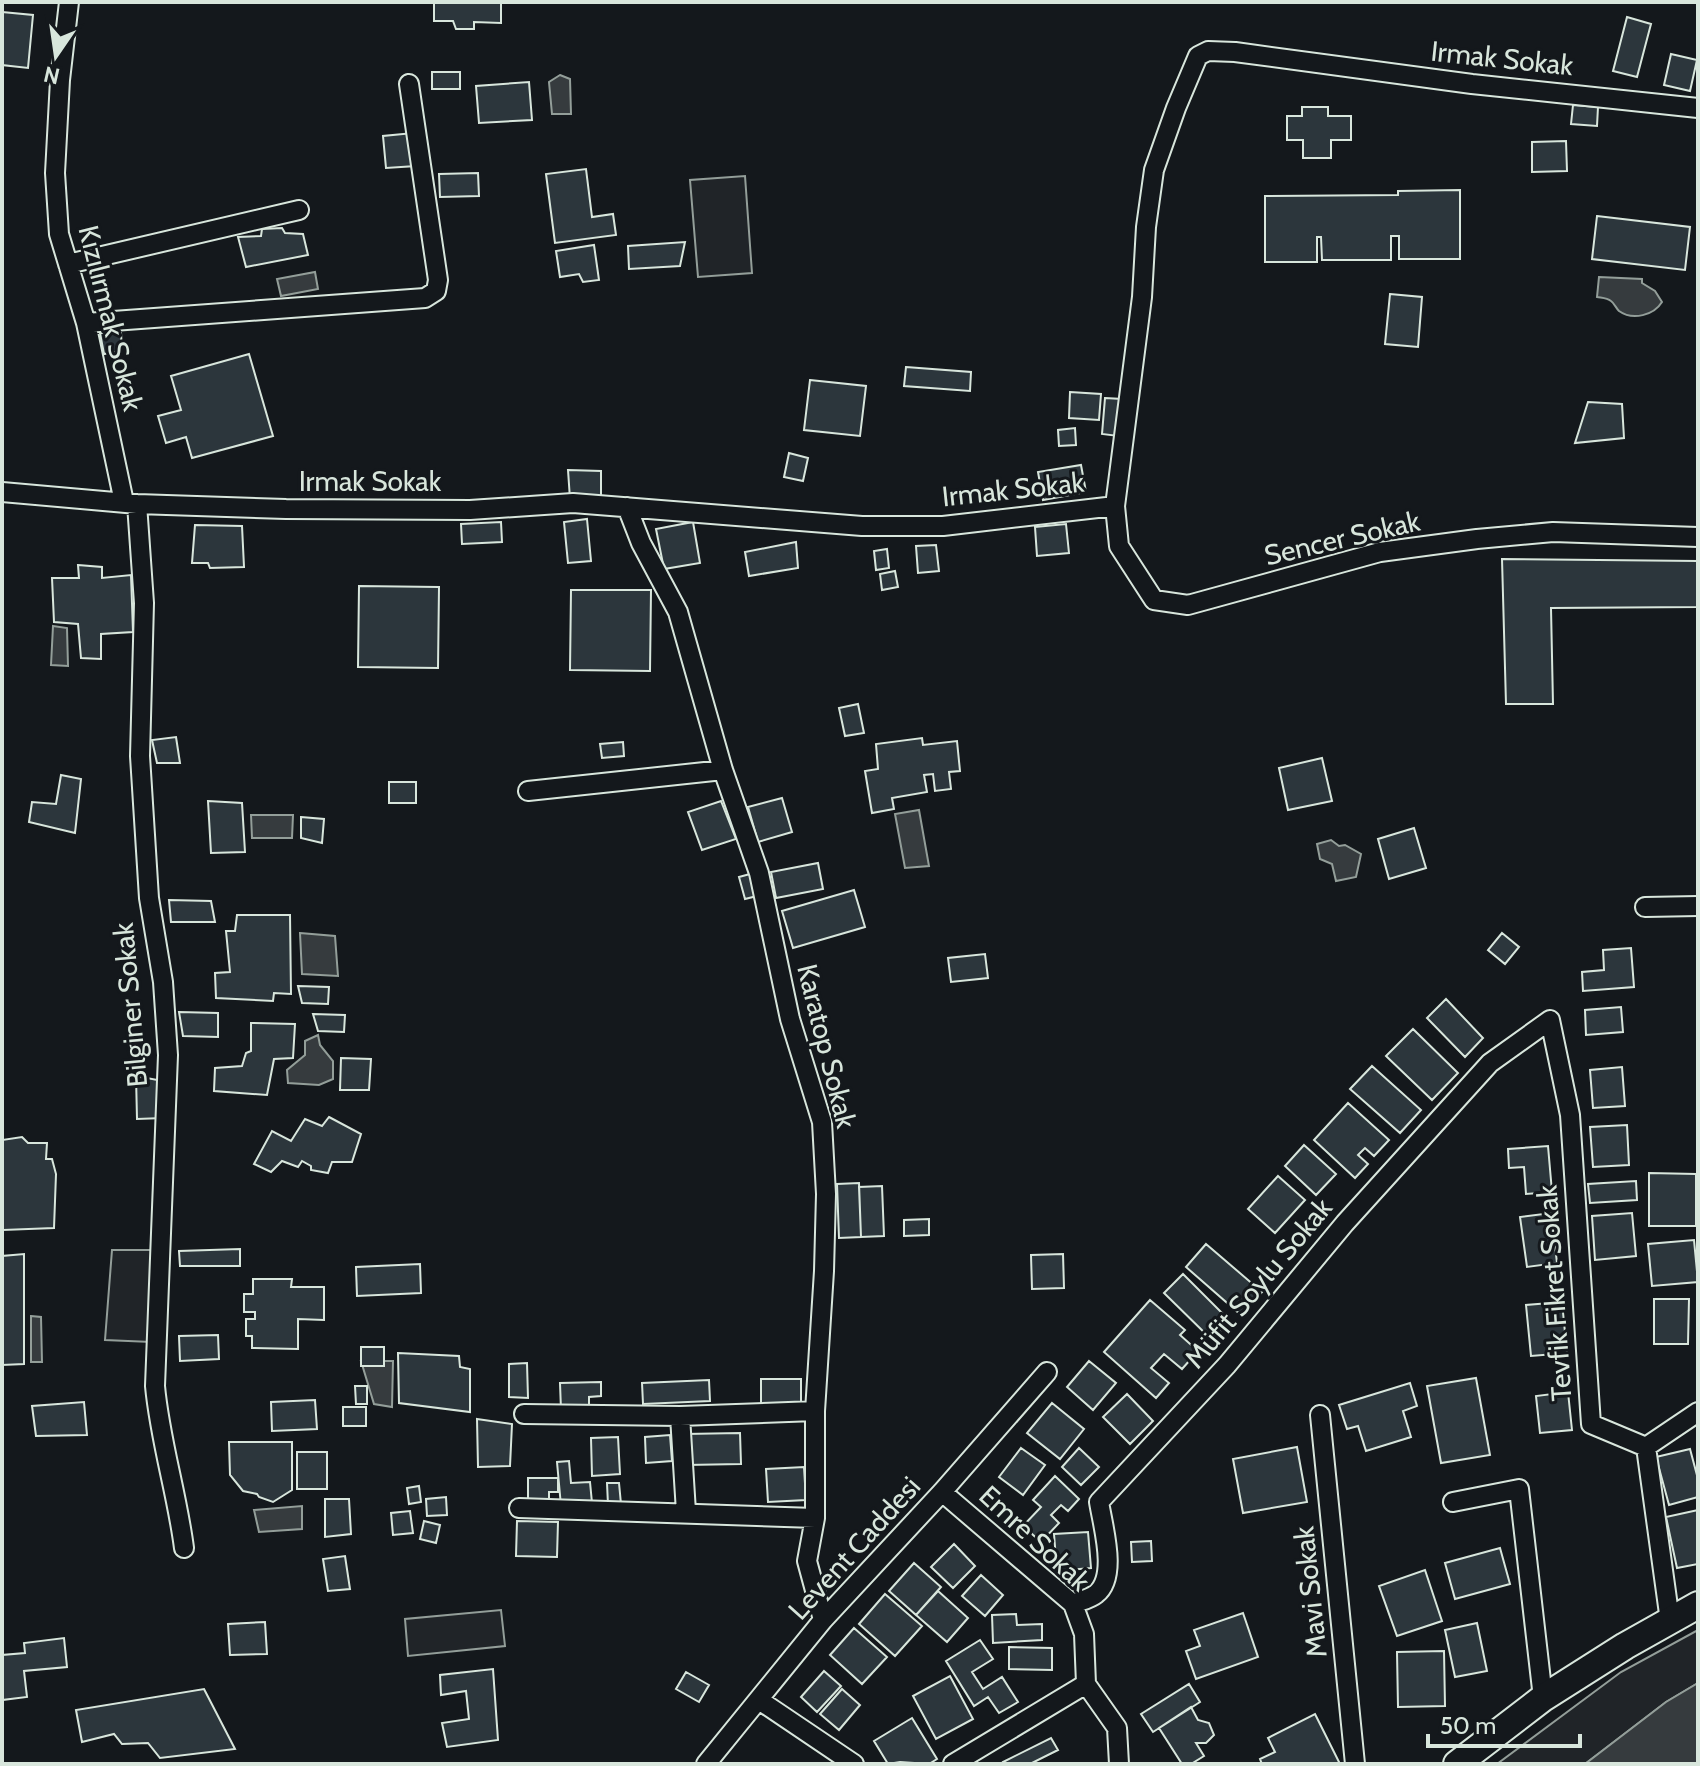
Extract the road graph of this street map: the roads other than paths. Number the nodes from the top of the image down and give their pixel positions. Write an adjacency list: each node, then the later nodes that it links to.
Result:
1 (69, 2): 5 (street, Kızılırmak Sokak)
2 (409, 84): 6 (street)
3 (1698, 108): 9 (street, Irmak Sokak)
4 (299, 210): 5 (street)
5 (68, 264): 6 (street, Kızılırmak Sokak)
6 (86, 323): 8 (street, Kızılırmak Sokak)
7 (2, 492): 8 (street, Irmak Sokak)
8 (131, 503): 10 (street, Irmak Sokak); 29 (street, Bilginer Sokak)
9 (1115, 506): 10 (street, Irmak Sokak); 11 (street, Sencer Sokak)
10 (627, 507): 12 (street, Karatop Sokak)
11 (1698, 537)
12 (723, 770): 13 (street); 18 (street, Karatop Sokak)
13 (528, 791)
14 (1698, 906): 15 (street)
15 (1645, 907)
16 (1550, 1020): 23 (street, Tevfik Fikret Sokak); 30 (street, Müfit Soylu Sokak)
17 (1047, 1372): 24 (street, Levent Caddesi)
18 (815, 1411): 22 (street); 28 (street, Karatop Sokak)
19 (1698, 1412): 23 (street)
20 (524, 1414): 22 (street)
21 (1320, 1415): 41 (street, Mavi Sokak)
22 (680, 1416): 27 (street)
23 (1646, 1447): 33 (street)
24 (942, 1492): 30 (street, Emre Sokak); 32 (street, Levent Caddesi)
25 (1453, 1502): 35 (street)
26 (519, 1508): 27 (street)
27 (686, 1512): 28 (street)
28 (815, 1518): 32 (street, Karatop Sokak)
29 (184, 1548)
30 (1073, 1604): 34 (street, Emre Sokak)
31 (1698, 1605): 33 (street)
32 (823, 1620): 36 (street, Levent Caddesi)
33 (1670, 1621): 35 (street)
34 (1086, 1684): 39 (street); 40 (street)
35 (1543, 1698): 42 (street)
36 (759, 1700): 37 (street, Levent Caddesi); 38 (street)
37 (706, 1764)
38 (854, 1764)
39 (953, 1764)
40 (1119, 1764)
41 (1355, 1764)
42 (1457, 1764)

